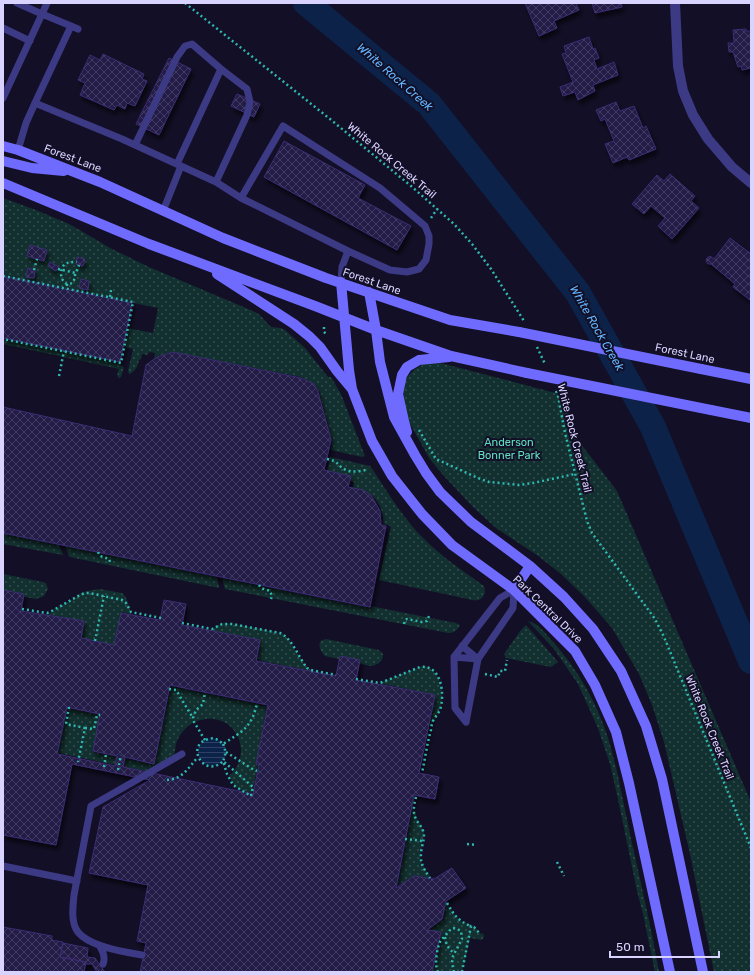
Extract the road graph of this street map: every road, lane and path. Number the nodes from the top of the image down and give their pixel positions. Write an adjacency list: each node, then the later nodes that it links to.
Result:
1 (17, 3): 5 (lane)
2 (47, 3): 5 (lane)
3 (185, 3): 38 (path, White Rock Creek Trail)
4 (675, 3): 19 (street)
5 (42, 14): 7 (lane); 10 (lane)
6 (3, 28): 7 (lane)
7 (30, 41): 9 (lane)
8 (221, 69): 11 (lane); 15 (lane); 17 (lane)
9 (3, 98)
10 (35, 103): 11 (lane); 13 (lane)
11 (135, 145): 15 (lane)
12 (3, 146): 13 (main road, Forest Lane)
13 (18, 150): 16 (main road, Forest Lane)
14 (3, 161): 16 (main road)
15 (179, 165): 17 (lane); 21 (lane)
16 (76, 172): 21 (main road, Forest Lane)
17 (216, 182): 20 (lane)
18 (3, 183): 25 (main road)
19 (751, 183)
20 (241, 198): 22 (lane); 22 (lane)
21 (163, 211): 31 (main road, Forest Lane)
22 (348, 251): 31 (lane)
23 (36, 259): 27 (path)
24 (77, 262): 28 (path)
25 (200, 263): 36 (main road); 48 (main road)
26 (79, 265): 29 (path)
27 (34, 270)
28 (59, 270): 29 (path); 32 (path)
29 (76, 273): 32 (path)
30 (3, 276): 32 (path)
31 (341, 282): 34 (main road, Forest Lane); 36 (main road, Park Central Drive)
32 (67, 286): 35 (path)
33 (111, 290): 35 (path)
34 (369, 292): 38 (main road, Forest Lane); 39 (main road, Park Central Drive)
35 (110, 297): 43 (path)
36 (343, 317): 39 (main road); 48 (main road, Park Central Drive)
37 (324, 327): 40 (path)
38 (522, 329): 47 (main road, Forest Lane, bridge)
39 (376, 330): 44 (main road); 51 (main road, Park Central Drive)
40 (327, 335)
41 (3, 339): 43 (path)
42 (536, 345): 45 (path)
43 (64, 351): 46 (path)
44 (451, 356): 50 (main road, bridge); 51 (main road)
45 (546, 364)
46 (59, 376)
47 (751, 379)
48 (352, 389): 60 (main road, Park Central Drive)
49 (556, 389): 55 (path, White Rock Creek Trail)
50 (751, 418)
51 (415, 455): 58 (main road, Park Central Drive)
52 (327, 459): 54 (path)
53 (436, 459): 55 (path)
54 (366, 470)
55 (575, 474): 102 (path, White Rock Creek Trail)
56 (98, 552): 57 (path)
57 (110, 565)
58 (530, 566): 60 (main road); 120 (main road, Park Central Drive)
59 (259, 586): 62 (path)
60 (514, 590): 69 (lane); 71 (lane); 119 (main road, Park Central Drive)
61 (104, 596): 63 (path); 65 (path); 68 (path)
62 (271, 599)
63 (22, 609)
64 (429, 616): 67 (path)
65 (161, 618)
66 (182, 622): 73 (path)
67 (404, 624)
68 (95, 641)
69 (462, 646): 70 (lane); 71 (lane)
70 (454, 657): 71 (lane); 71 (lane)
71 (478, 659)
72 (507, 660): 74 (path)
73 (336, 675)
74 (482, 677)
75 (356, 679): 95 (path)
76 (169, 689): 81 (path)
77 (205, 692): 81 (path)
78 (256, 703): 84 (path)
79 (69, 708): 82 (path)
80 (100, 715): 82 (path)
81 (193, 718): 83 (path)
82 (85, 728): 91 (path)
83 (204, 740): 84 (path); 89 (path)
84 (223, 744): 85 (path)
85 (226, 751): 90 (path); 94 (path)
86 (106, 754): 92 (path)
87 (182, 754): 107 (lane)
88 (122, 755): 93 (path)
89 (198, 756): 90 (path); 96 (path)
90 (223, 761): 90 (path)
91 (78, 762)
92 (104, 768)
93 (118, 770)
94 (257, 771)
95 (422, 773)
96 (167, 780)
97 (416, 797): 99 (path)
98 (405, 839): 99 (path)
99 (423, 841): 106 (path)
100 (467, 844): 101 (path)
101 (476, 845)
102 (751, 848)
103 (557, 862): 105 (path)
104 (3, 866): 107 (lane)
105 (564, 876)
106 (430, 878)
107 (77, 881): 112 (lane)
108 (447, 903): 109 (path)
109 (471, 926): 110 (path); 118 (path)
110 (480, 934)
111 (445, 937): 113 (path); 113 (path); 116 (path)
112 (99, 945): 114 (lane); 115 (lane)
113 (454, 953): 117 (path)
114 (142, 955)
115 (102, 964)
116 (438, 972)
117 (454, 972)
118 (462, 972)
119 (670, 972)
120 (703, 972)

